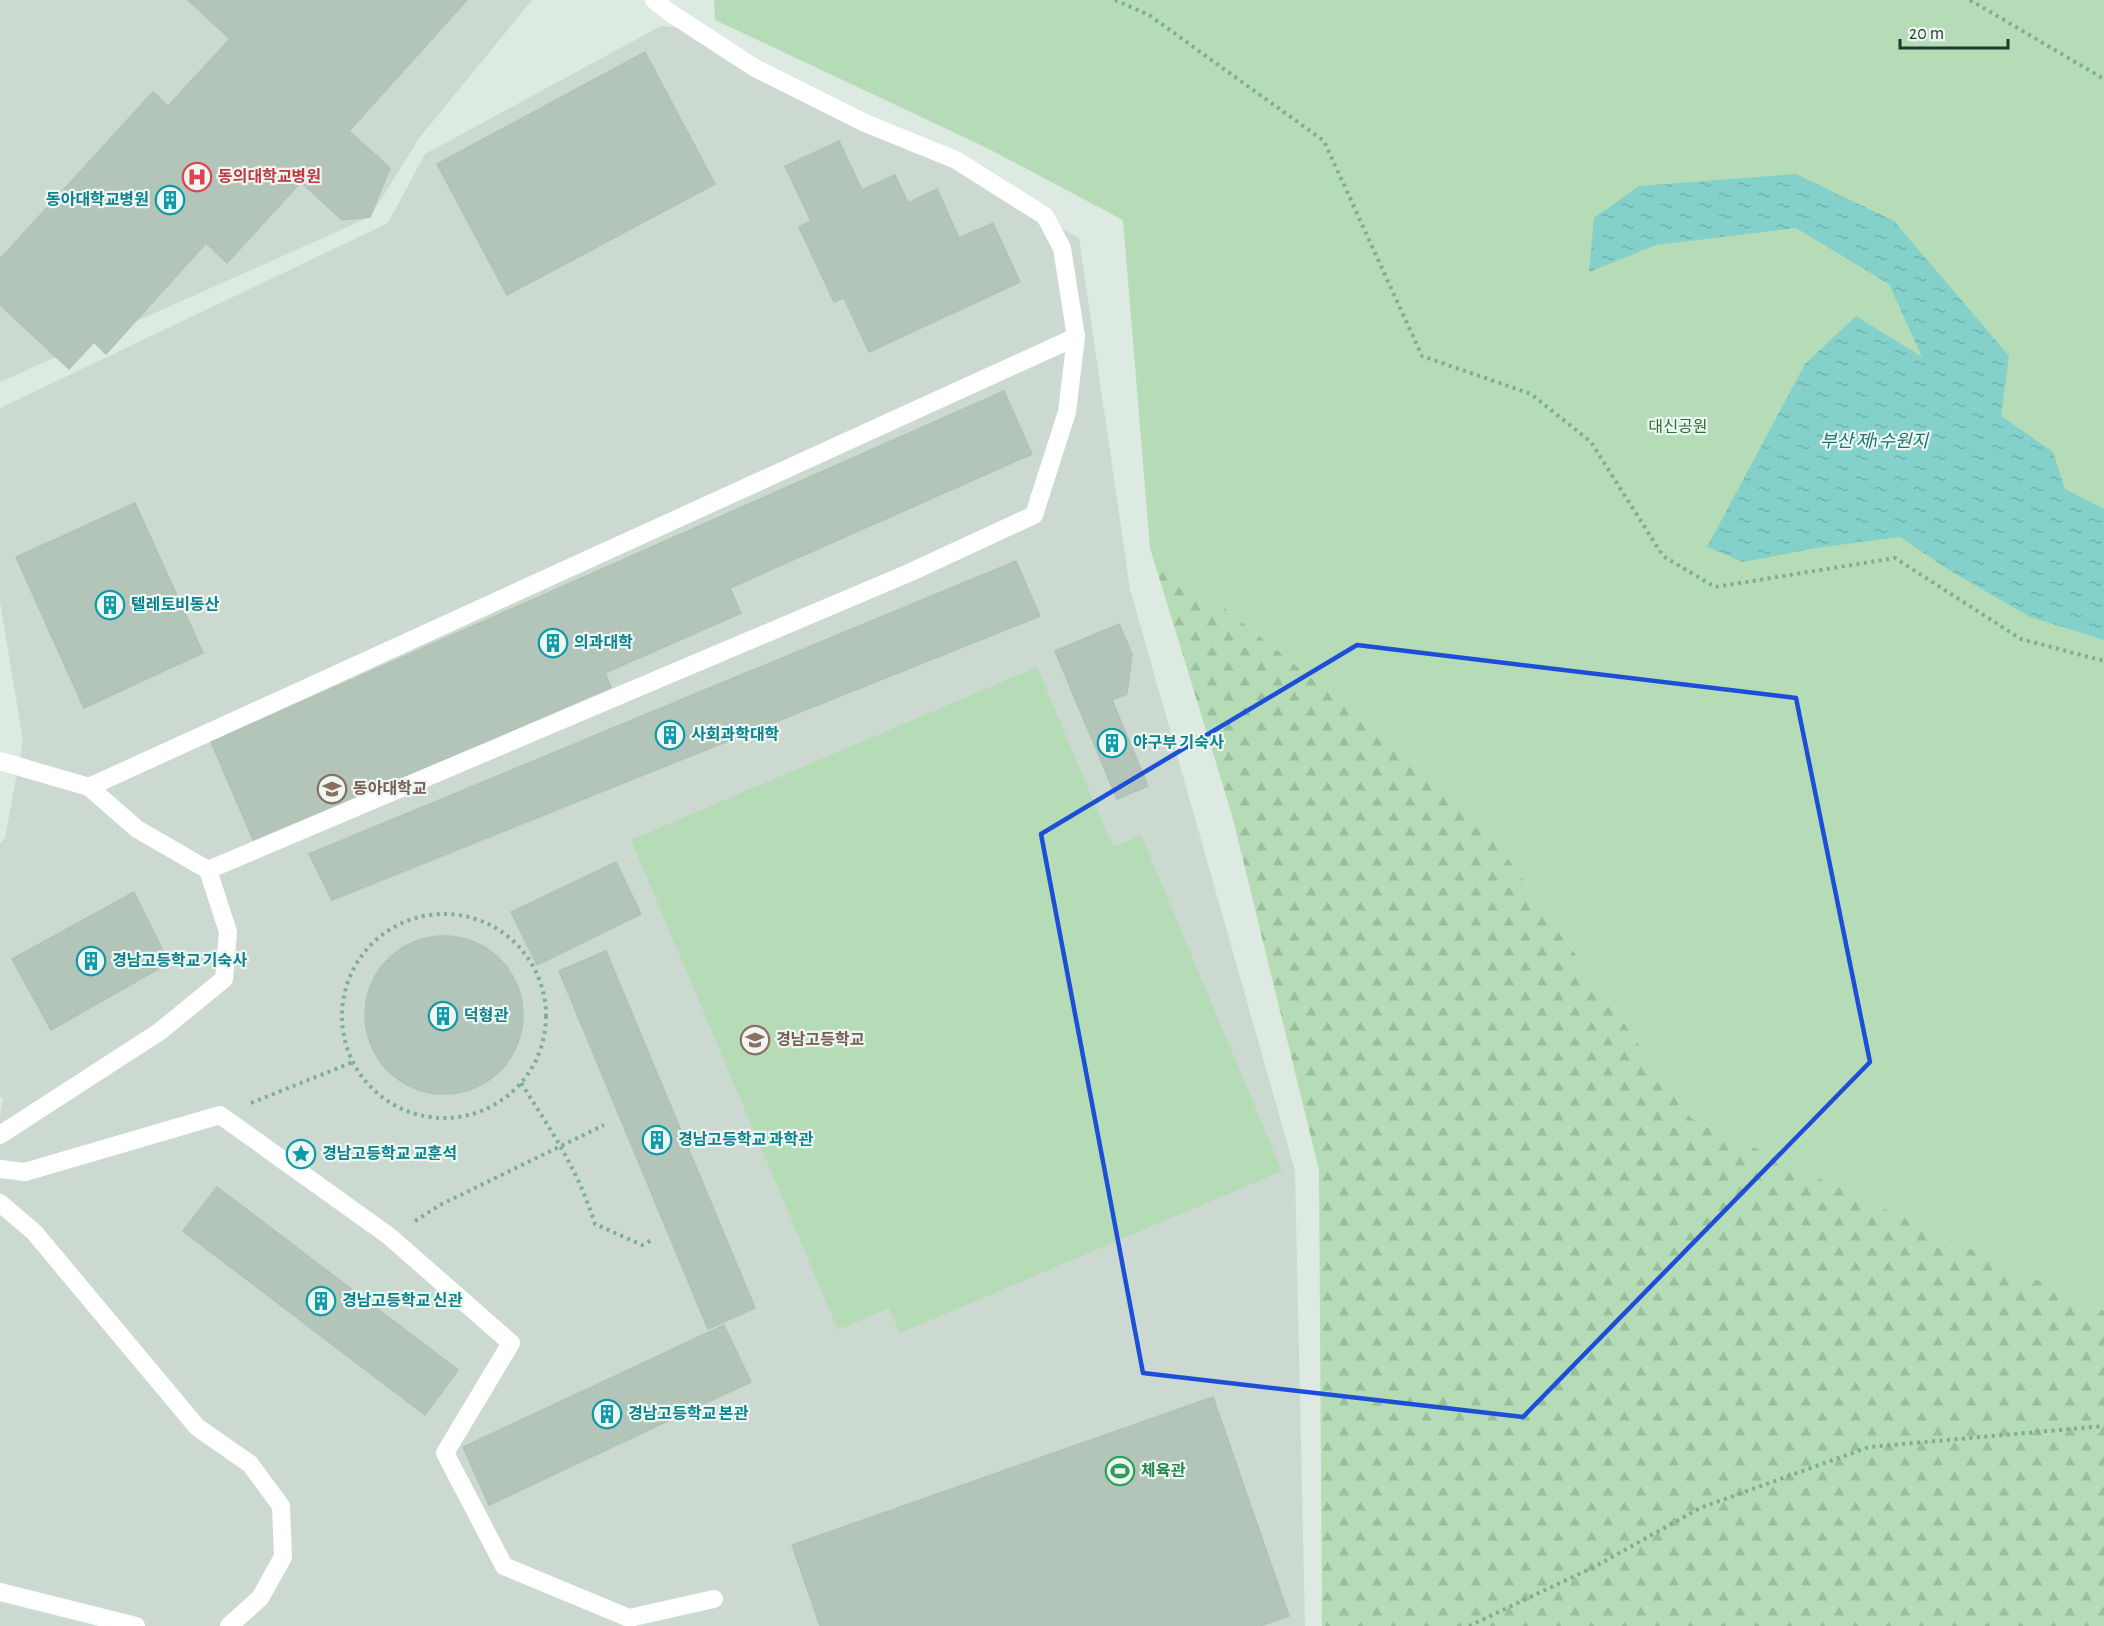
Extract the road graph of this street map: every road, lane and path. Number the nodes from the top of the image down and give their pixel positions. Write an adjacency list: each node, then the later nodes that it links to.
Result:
1 (654, 0): 5 (lane)
2 (1115, 0): 6 (path)
3 (1970, 0): 4 (path)
4 (2104, 79)
5 (1076, 337): 8 (lane); 9 (lane)
6 (2104, 661)
7 (0, 761): 8 (lane)
8 (89, 787): 9 (lane)
9 (208, 870): 14 (lane)
10 (353, 1062): 11 (path); 11 (path); 12 (path)
11 (521, 1083): 15 (path)
12 (220, 1115): 16 (lane); 18 (lane)
13 (604, 1125): 15 (path)
14 (0, 1135)
15 (561, 1145): 18 (path); 19 (path)
16 (0, 1169)
17 (0, 1203): 24 (lane)
18 (389, 1236): 22 (lane)
19 (654, 1239)
20 (2104, 1426): 25 (path)
21 (0, 1592): 23 (lane)
22 (714, 1599)
23 (136, 1626)
24 (229, 1626)
25 (1469, 1626)

